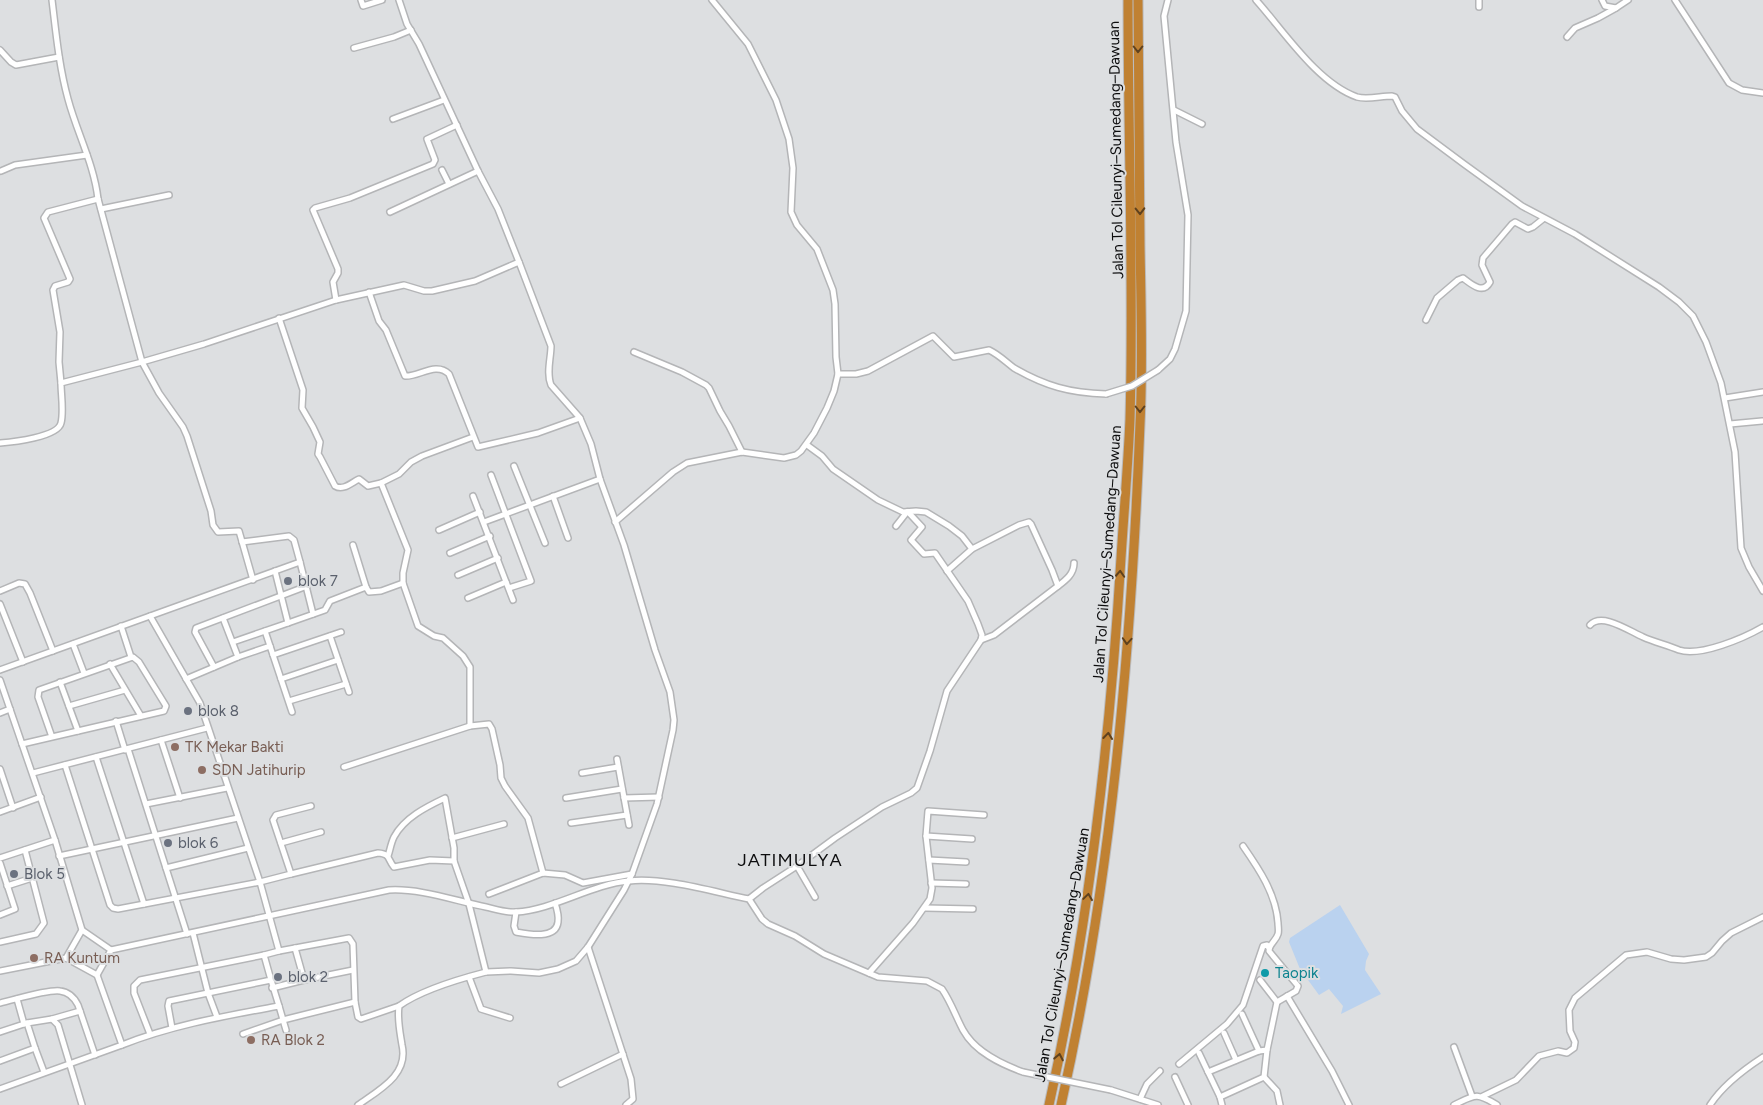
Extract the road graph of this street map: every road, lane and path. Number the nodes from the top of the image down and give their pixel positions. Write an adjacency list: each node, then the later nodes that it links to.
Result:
1 (52, 0): 20 (street)
2 (360, 0): 3 (street)
3 (382, 0)
4 (399, 0): 16 (street)
5 (712, 0): 44 (street)
6 (1128, 0): 279 (highway, Jalan Tol Cileunyi–Sumedang–Dawuan, one-way to 6)
7 (1138, 0): 280 (highway, Jalan Tol Cileunyi–Sumedang–Dawuan, one-way to 280)
8 (1168, 0): 23 (street)
9 (1256, 0): 36 (street)
10 (1479, 0): 14 (street)
11 (1602, 0): 15 (street)
12 (1628, 0): 15 (street)
13 (1675, 0): 21 (street)
14 (1479, 6)
15 (1616, 8): 17 (street)
16 (410, 30): 18 (street); 22 (street)
17 (1567, 37)
18 (354, 48)
19 (0, 50): 20 (street)
20 (58, 57): 27 (street)
21 (1763, 94)
22 (444, 100): 24 (street); 26 (street)
23 (1174, 110): 25 (street); 44 (street, bridge)
24 (393, 119)
25 (1202, 124)
26 (457, 125): 30 (street); 39 (street)
27 (87, 154): 29 (street); 33 (street)
28 (442, 170): 31 (street)
29 (1, 171)
30 (478, 171): 31 (street); 37 (street)
31 (450, 184): 35 (street)
32 (169, 195): 34 (street)
33 (98, 198): 34 (street); 45 (street)
34 (101, 209): 43 (street)
35 (390, 212)
36 (1543, 219): 41 (street); 47 (street)
37 (519, 262): 38 (street); 48 (street)
38 (369, 292): 39 (street); 51 (street)
39 (336, 300): 40 (street)
40 (279, 318): 43 (street); 58 (street)
41 (1426, 320)
42 (634, 352): 54 (street)
43 (142, 362): 45 (street); 71 (street)
44 (838, 374): 53 (street)
45 (61, 383): 52 (street)
46 (1763, 392): 47 (street)
47 (1725, 398): 50 (street)
48 (580, 418): 51 (street); 57 (street)
49 (1762, 421): 50 (street)
50 (1730, 424): 89 (street)
51 (473, 437): 58 (street)
52 (0, 443)
53 (807, 445): 54 (street); 63 (street)
54 (742, 452): 66 (street)
55 (514, 466): 61 (street)
56 (492, 475): 64 (street)
57 (600, 479): 60 (street); 66 (street)
58 (381, 483): 83 (street)
59 (474, 496): 62 (street)
60 (553, 496): 61 (street); 70 (street)
61 (530, 505): 64 (street); 72 (street)
62 (480, 512): 65 (street); 68 (street)
63 (908, 512): 67 (street); 74 (street); 80 (street)
64 (507, 514): 65 (street); 84 (street)
65 (484, 522): 69 (street)
66 (615, 522): 155 (street)
67 (896, 526)
68 (439, 530)
69 (490, 536): 75 (street); 76 (street)
70 (568, 538)
71 (242, 542): 77 (street); 82 (street)
72 (545, 543)
73 (352, 545): 87 (street)
74 (972, 549): 80 (street); 86 (street)
75 (450, 553)
76 (498, 558): 81 (street); 84 (street)
77 (300, 562): 79 (street); 85 (street)
78 (1074, 563): 86 (street)
79 (275, 571): 82 (street); 90 (street)
80 (947, 571): 105 (street)
81 (458, 574)
82 (253, 580): 95 (street)
83 (404, 583): 87 (street); 134 (street)
84 (508, 585): 91 (street); 92 (street)
85 (307, 586): 90 (street); 94 (street)
86 (1058, 586): 105 (street)
87 (366, 587): 94 (street)
88 (0, 591): 109 (street)
89 (1763, 591)
90 (282, 596): 96 (street); 98 (street)
91 (468, 598)
92 (513, 600)
93 (0, 604): 97 (street)
94 (314, 614): 98 (street)
95 (150, 616): 99 (street); 119 (street)
96 (223, 618): 106 (street); 116 (street)
97 (3, 620): 114 (street)
98 (288, 623): 102 (street)
99 (121, 626): 107 (street); 111 (street)
100 (1590, 626): 101 (street)
101 (1763, 627)
102 (265, 631): 106 (street); 108 (street)
103 (341, 632): 104 (street)
104 (330, 636): 110 (street); 113 (street)
105 (981, 640): 185 (street)
106 (233, 642): 112 (street)
107 (73, 644): 109 (street); 118 (street)
108 (270, 646): 110 (street); 112 (street)
109 (53, 651): 114 (street)
110 (273, 655): 120 (street)
111 (131, 657): 115 (street); 132 (street)
112 (238, 657): 116 (street)
113 (338, 660): 120 (street); 123 (street)
114 (23, 662): 117 (street)
115 (110, 664): 118 (street); 125 (street)
116 (214, 667): 119 (street)
117 (0, 670)
118 (84, 673): 122 (street)
119 (186, 679): 135 (street)
120 (281, 679): 127 (street)
121 (0, 680): 124 (street)
122 (60, 682): 128 (street); 137 (street)
123 (346, 684): 126 (street); 127 (street)
124 (1, 688): 129 (street)
125 (125, 690): 128 (street); 132 (street)
126 (349, 692)
127 (288, 701): 130 (street)
128 (69, 706): 136 (street)
129 (10, 709): 131 (street); 139 (street)
130 (292, 712)
131 (0, 713)
132 (141, 716): 133 (street)
133 (116, 721): 136 (street); 140 (street)
134 (470, 726): 144 (street); 187 (street)
135 (207, 728): 138 (street); 149 (street)
136 (78, 731): 137 (street)
137 (52, 737): 139 (street)
138 (161, 740): 140 (street); 152 (street)
139 (22, 744): 147 (street)
140 (126, 749): 141 (street); 156 (street)
141 (96, 757): 143 (street); 172 (street)
142 (617, 759): 145 (street)
143 (65, 765): 147 (street); 176 (street)
144 (344, 767)
145 (618, 767): 148 (street); 150 (street)
146 (0, 770): 158 (street)
147 (33, 773): 151 (street)
148 (582, 773)
149 (227, 788): 152 (street); 162 (street)
150 (622, 789): 153 (street); 154 (street)
151 (40, 798): 158 (street); 171 (street)
152 (180, 798): 156 (street)
153 (566, 798)
154 (624, 798): 155 (street); 160 (street)
155 (659, 798): 189 (street)
156 (146, 804): 167 (street)
157 (311, 806): 173 (street)
158 (13, 808): 159 (street)
159 (0, 812)
160 (627, 815): 163 (street); 165 (street)
161 (984, 815): 168 (street)
162 (238, 818): 167 (street); 175 (street)
163 (571, 823)
164 (504, 824): 169 (street)
165 (629, 825)
166 (321, 832): 173 (street)
167 (156, 835): 172 (street); 186 (street)
168 (926, 836): 170 (street); 181 (street)
169 (452, 838): 179 (street); 182 (street)
170 (972, 839)
171 (55, 840): 177 (street); 178 (street)
172 (124, 842): 176 (street); 201 (street)
173 (281, 843): 188 (street)
174 (1243, 846): 214 (street)
175 (248, 848): 186 (street); 192 (street)
176 (92, 849): 178 (street); 201 (street)
177 (25, 850): 180 (street); 190 (street)
178 (59, 856): 209 (street)
179 (388, 856): 182 (street); 188 (street)
180 (0, 858)
181 (929, 860): 183 (street); 193 (street)
182 (454, 861): 202 (street)
183 (966, 862)
184 (0, 863): 195 (street)
185 (797, 866): 197 (street); 199 (street)
186 (166, 868): 198 (street)
187 (544, 873): 189 (street); 196 (street)
188 (291, 874): 192 (street)
189 (632, 874): 191 (street)
190 (32, 878): 195 (street); 211 (street)
191 (629, 881): 199 (street); 200 (street); 212 (street)
192 (260, 882): 198 (street); 207 (street)
193 (931, 883): 194 (street); 203 (street)
194 (966, 884)
195 (8, 886): 206 (street)
196 (488, 894)
197 (815, 896)
198 (176, 898): 201 (street); 210 (street)
199 (749, 899): 223 (street)
200 (555, 903): 205 (street); 205 (street)
201 (144, 904)
202 (470, 904): 205 (street); 207 (street); 222 (street)
203 (925, 908): 204 (street); 223 (street)
204 (973, 908)
205 (516, 912)
206 (0, 914)
207 (270, 916): 210 (street); 216 (street)
208 (1763, 917): 272 (street)
209 (82, 930): 215 (street); 218 (street)
210 (190, 934): 215 (street); 219 (street)
211 (0, 942)
212 (588, 947): 222 (street); 257 (street)
213 (296, 948): 216 (street); 220 (street); 227 (street)
214 (1269, 948): 231 (street); 263 (street)
215 (111, 950): 224 (street)
216 (280, 951): 217 (street)
217 (264, 955): 219 (street); 226 (street)
218 (66, 958): 221 (street); 224 (street)
219 (202, 968): 230 (street); 249 (street)
220 (353, 970): 227 (street); 233 (street)
221 (0, 971)
222 (486, 972): 225 (street)
223 (869, 973): 274 (street, bridge)
224 (97, 975): 251 (street)
225 (469, 977): 237 (street); 241 (street)
226 (270, 980): 229 (street); 230 (street)
227 (304, 980): 229 (street)
228 (1260, 980): 234 (street)
229 (272, 988): 236 (street)
230 (208, 993): 240 (street); 245 (street)
231 (1287, 996): 234 (street); 285 (street)
232 (17, 999): 235 (street); 238 (street); 244 (street)
233 (355, 1002): 237 (street); 243 (street)
234 (1276, 1002): 254 (street)
235 (0, 1003)
236 (279, 1006): 240 (street); 243 (street)
237 (399, 1006): 277 (street)
238 (80, 1011): 242 (street); 258 (street)
239 (1242, 1014): 255 (street)
240 (217, 1017): 245 (street)
241 (510, 1018)
242 (52, 1019): 244 (street); 262 (street)
243 (283, 1020): 246 (street); 250 (street)
244 (26, 1024): 247 (street); 253 (street)
245 (172, 1028): 249 (street)
246 (286, 1030)
247 (0, 1032)
248 (1224, 1033): 260 (street)
249 (150, 1034): 251 (street)
250 (243, 1034)
251 (122, 1045): 258 (street)
252 (1454, 1047): 271 (street)
253 (35, 1048): 261 (street); 265 (street)
254 (1267, 1050): 255 (street); 267 (street)
255 (1259, 1051): 260 (street)
256 (1198, 1053): 266 (street)
257 (623, 1054): 269 (street); 278 (street)
258 (95, 1055): 262 (street)
259 (1763, 1057): 288 (street)
260 (1236, 1060): 266 (street)
261 (0, 1061)
262 (69, 1064): 265 (street); 276 (street)
263 (1180, 1064)
264 (1160, 1071): 274 (street)
265 (44, 1072): 270 (street)
266 (1208, 1072): 273 (street)
267 (1264, 1076): 273 (street); 275 (street)
268 (1175, 1077): 282 (street)
269 (561, 1084)
270 (0, 1089)
271 (1472, 1096): 272 (street); 286 (street)
272 (1483, 1096): 287 (street)
273 (1220, 1097): 283 (street)
274 (1140, 1099): 281 (street)
275 (1279, 1103): 284 (street)
276 (82, 1105)
277 (358, 1105)
278 (626, 1105)
279 (1049, 1105)
280 (1061, 1105)
281 (1158, 1105)
282 (1188, 1105)
283 (1222, 1105)
284 (1272, 1105)
285 (1349, 1105)
286 (1454, 1105)
287 (1497, 1105)
288 (1710, 1105)

